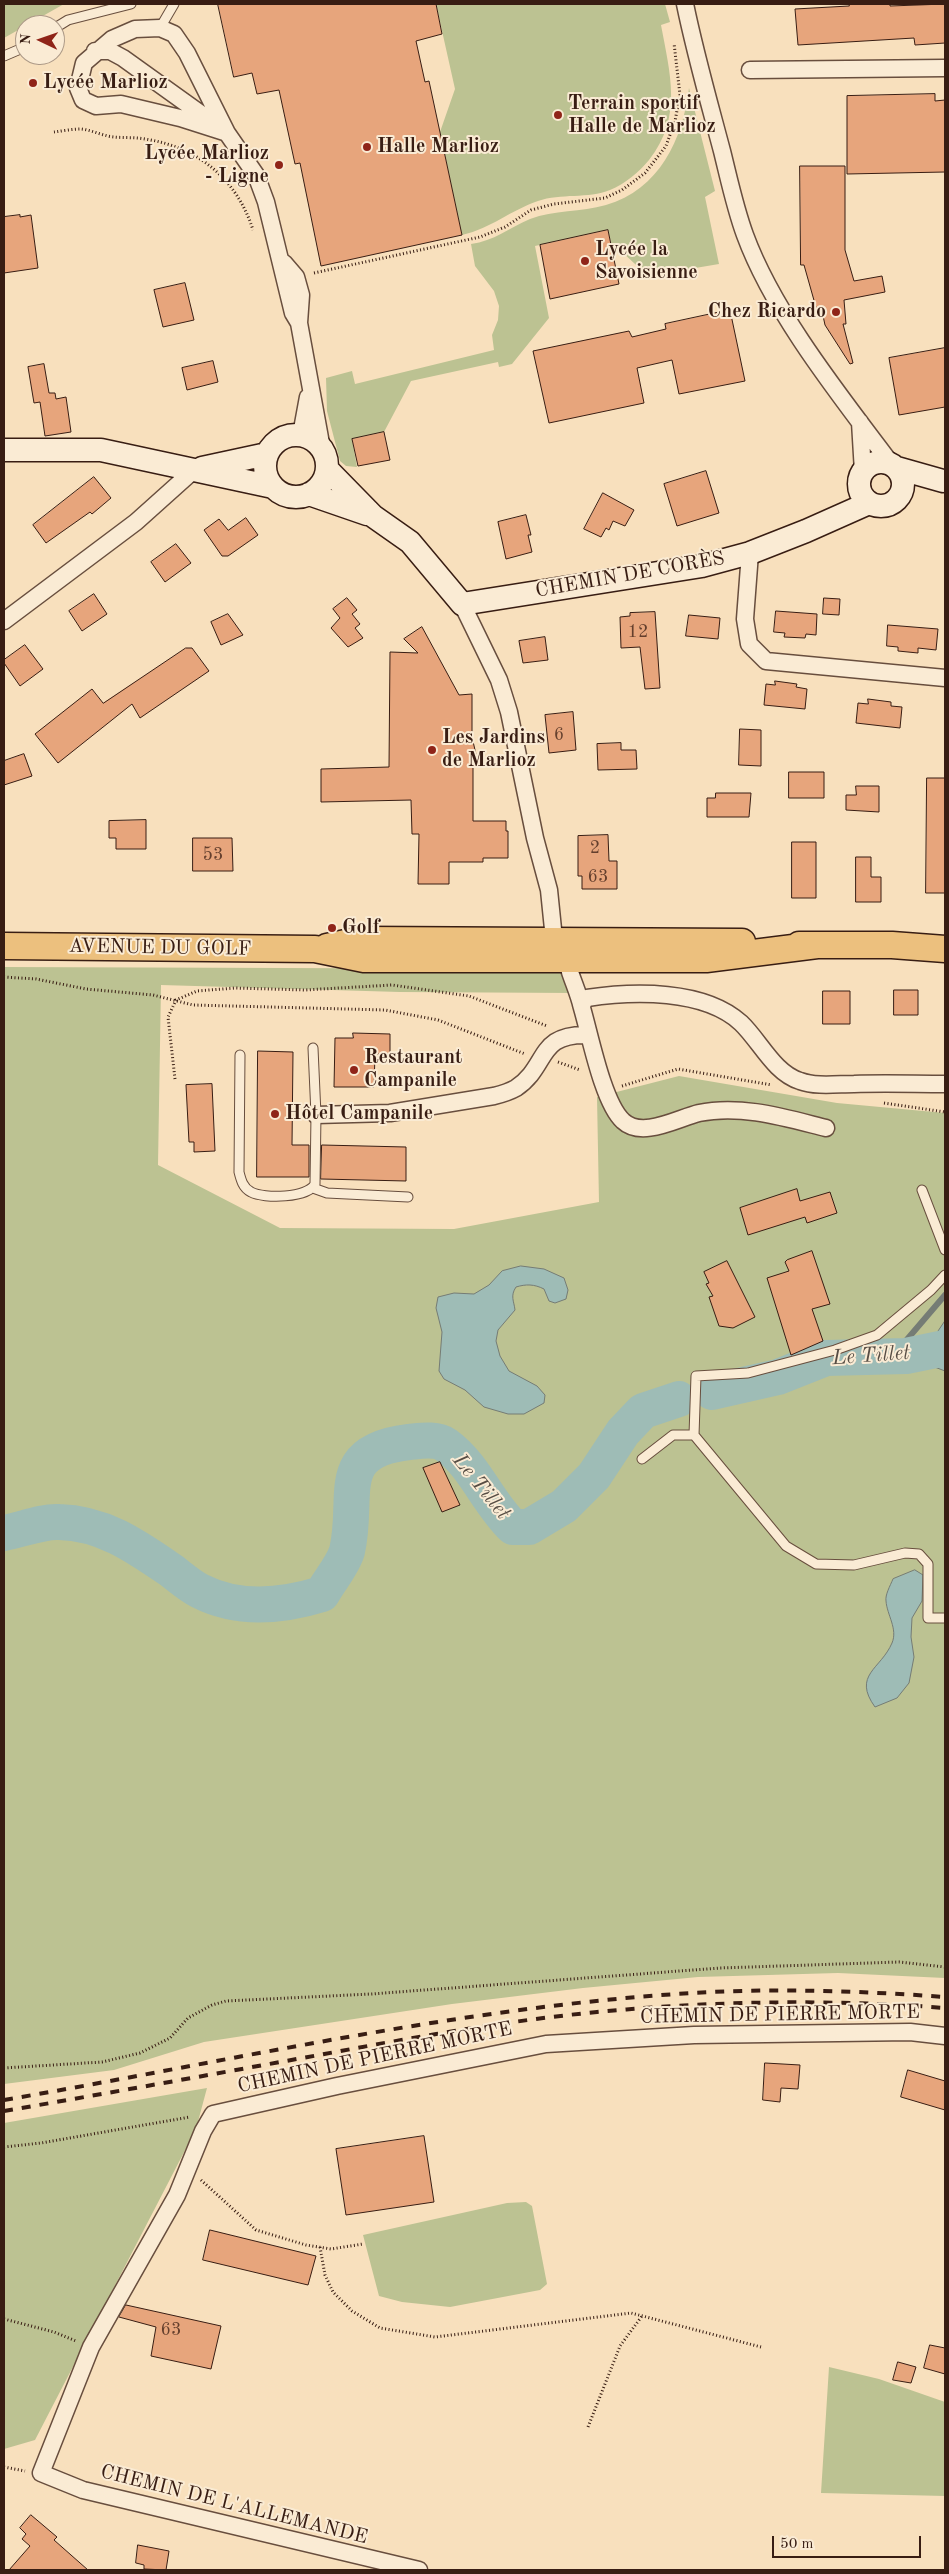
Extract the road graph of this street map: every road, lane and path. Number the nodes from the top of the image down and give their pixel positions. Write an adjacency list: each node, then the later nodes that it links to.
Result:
1 (131, 4): 4 (lane)
2 (174, 4): 5 (lane)
3 (684, 4): 15 (street)
4 (65, 22)
5 (160, 28): 7 (street); 11 (street)
6 (674, 35): 13 (path)
7 (95, 51): 11 (street); 11 (street)
8 (945, 68): 9 (street)
9 (750, 70)
10 (54, 132): 12 (path)
11 (227, 132): 14 (street)
12 (254, 234)
13 (313, 273)
14 (309, 380): 16 (street); 19 (street)
15 (860, 422): 21 (street); 24 (street)
16 (301, 435): 18 (street); 19 (street)
17 (4, 450): 20 (street)
18 (268, 454): 22 (street); 25 (street)
19 (324, 459): 26 (street); 29 (street)
20 (172, 465): 22 (street); 28 (street)
21 (894, 466): 23 (street); 24 (street); 27 (street)
22 (194, 470): 25 (street); 28 (street)
23 (944, 481): 27 (street)
24 (864, 486): 27 (street); 30 (street, CHEMIN DE CORÈS)
25 (273, 487): 26 (street)
26 (309, 494): 29 (street)
27 (901, 494)
28 (164, 497): 32 (street)
29 (373, 516): 31 (street)
30 (750, 553): 31 (street, CHEMIN DE CORÈS); 33 (street)
31 (462, 604): 38 (street)
32 (4, 621)
33 (945, 678)
34 (945, 938): 36 (main road)
35 (816, 945): 36 (main road); 38 (main road); 38 (main road)
36 (892, 945): 39 (main road)
37 (4, 946): 38 (main road, AVENUE DU GOLF)
38 (560, 949): 42 (street)
39 (945, 949)
40 (4, 977): 41 (path)
41 (175, 1002): 43 (path); 47 (path); 48 (path)
42 (581, 1005): 44 (street); 50 (street)
43 (572, 1035): 44 (street); 47 (street)
44 (589, 1035): 49 (street)
45 (313, 1048): 54 (lane)
46 (240, 1055): 56 (lane)
47 (541, 1058): 49 (path); 54 (street)
48 (175, 1080)
49 (602, 1080): 51 (path); 55 (street)
50 (945, 1084)
51 (781, 1087)
52 (880, 1103): 53 (path)
53 (945, 1112)
54 (316, 1115): 56 (lane)
55 (826, 1128)
56 (313, 1188): 58 (lane)
57 (922, 1190): 59 (lane)
58 (408, 1197)
59 (945, 1250)
60 (945, 1275): 61 (lane)
61 (694, 1435): 62 (lane); 63 (lane)
62 (642, 1459)
63 (945, 1618)
64 (945, 1967): 66 (path)
65 (945, 2036): 67 (street, CHEMIN DE PIERRE MORTE)
66 (4, 2068)
67 (213, 2114): 68 (path); 69 (street)
68 (4, 2147)
69 (188, 2170): 71 (path); 74 (street)
70 (363, 2244): 71 (path)
71 (320, 2247): 72 (path)
72 (642, 2316): 75 (path); 76 (path)
73 (4, 2320): 74 (path)
74 (91, 2347): 77 (street, CHEMIN DE L'ALLEMANDE)
75 (761, 2347)
76 (588, 2426)
77 (419, 2570)

